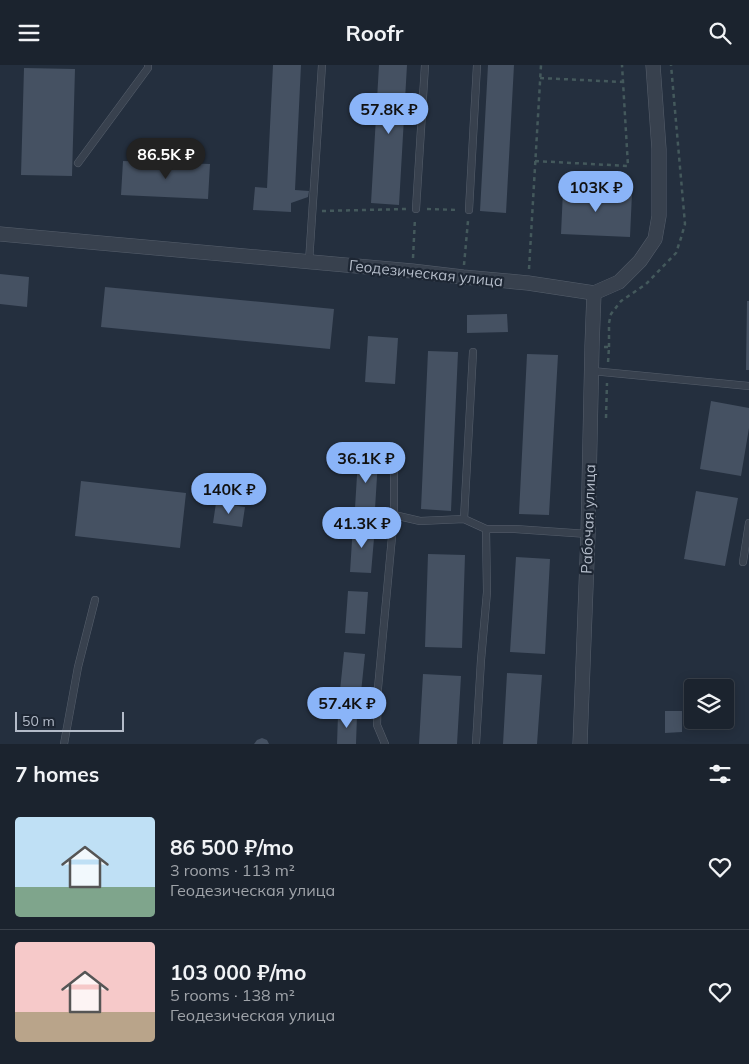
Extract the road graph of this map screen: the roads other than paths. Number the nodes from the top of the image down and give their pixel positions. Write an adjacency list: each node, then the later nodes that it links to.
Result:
1 (148, 65): 6 (lane)
2 (322, 65): 10 (lane)
3 (425, 65): 7 (lane)
4 (477, 65): 8 (lane)
5 (654, 65): 11 (street)
6 (78, 163)
7 (416, 209)
8 (469, 210)
9 (0, 234): 10 (street, Геодезическая улица)
10 (309, 262): 11 (street, Геодезическая улица)
11 (594, 293): 13 (street, Рабочая улица)
12 (473, 352): 17 (lane)
13 (592, 371): 14 (lane); 20 (street, Рабочая улица)
14 (749, 386)
15 (394, 472): 16 (lane)
16 (394, 515): 17 (lane); 24 (lane)
17 (464, 519): 19 (lane)
18 (749, 523): 21 (lane)
19 (486, 529): 20 (lane); 25 (lane)
20 (588, 534): 26 (street, Рабочая улица)
21 (743, 562)
22 (95, 600): 23 (lane)
23 (64, 744)
24 (385, 744)
25 (476, 744)
26 (580, 744)

